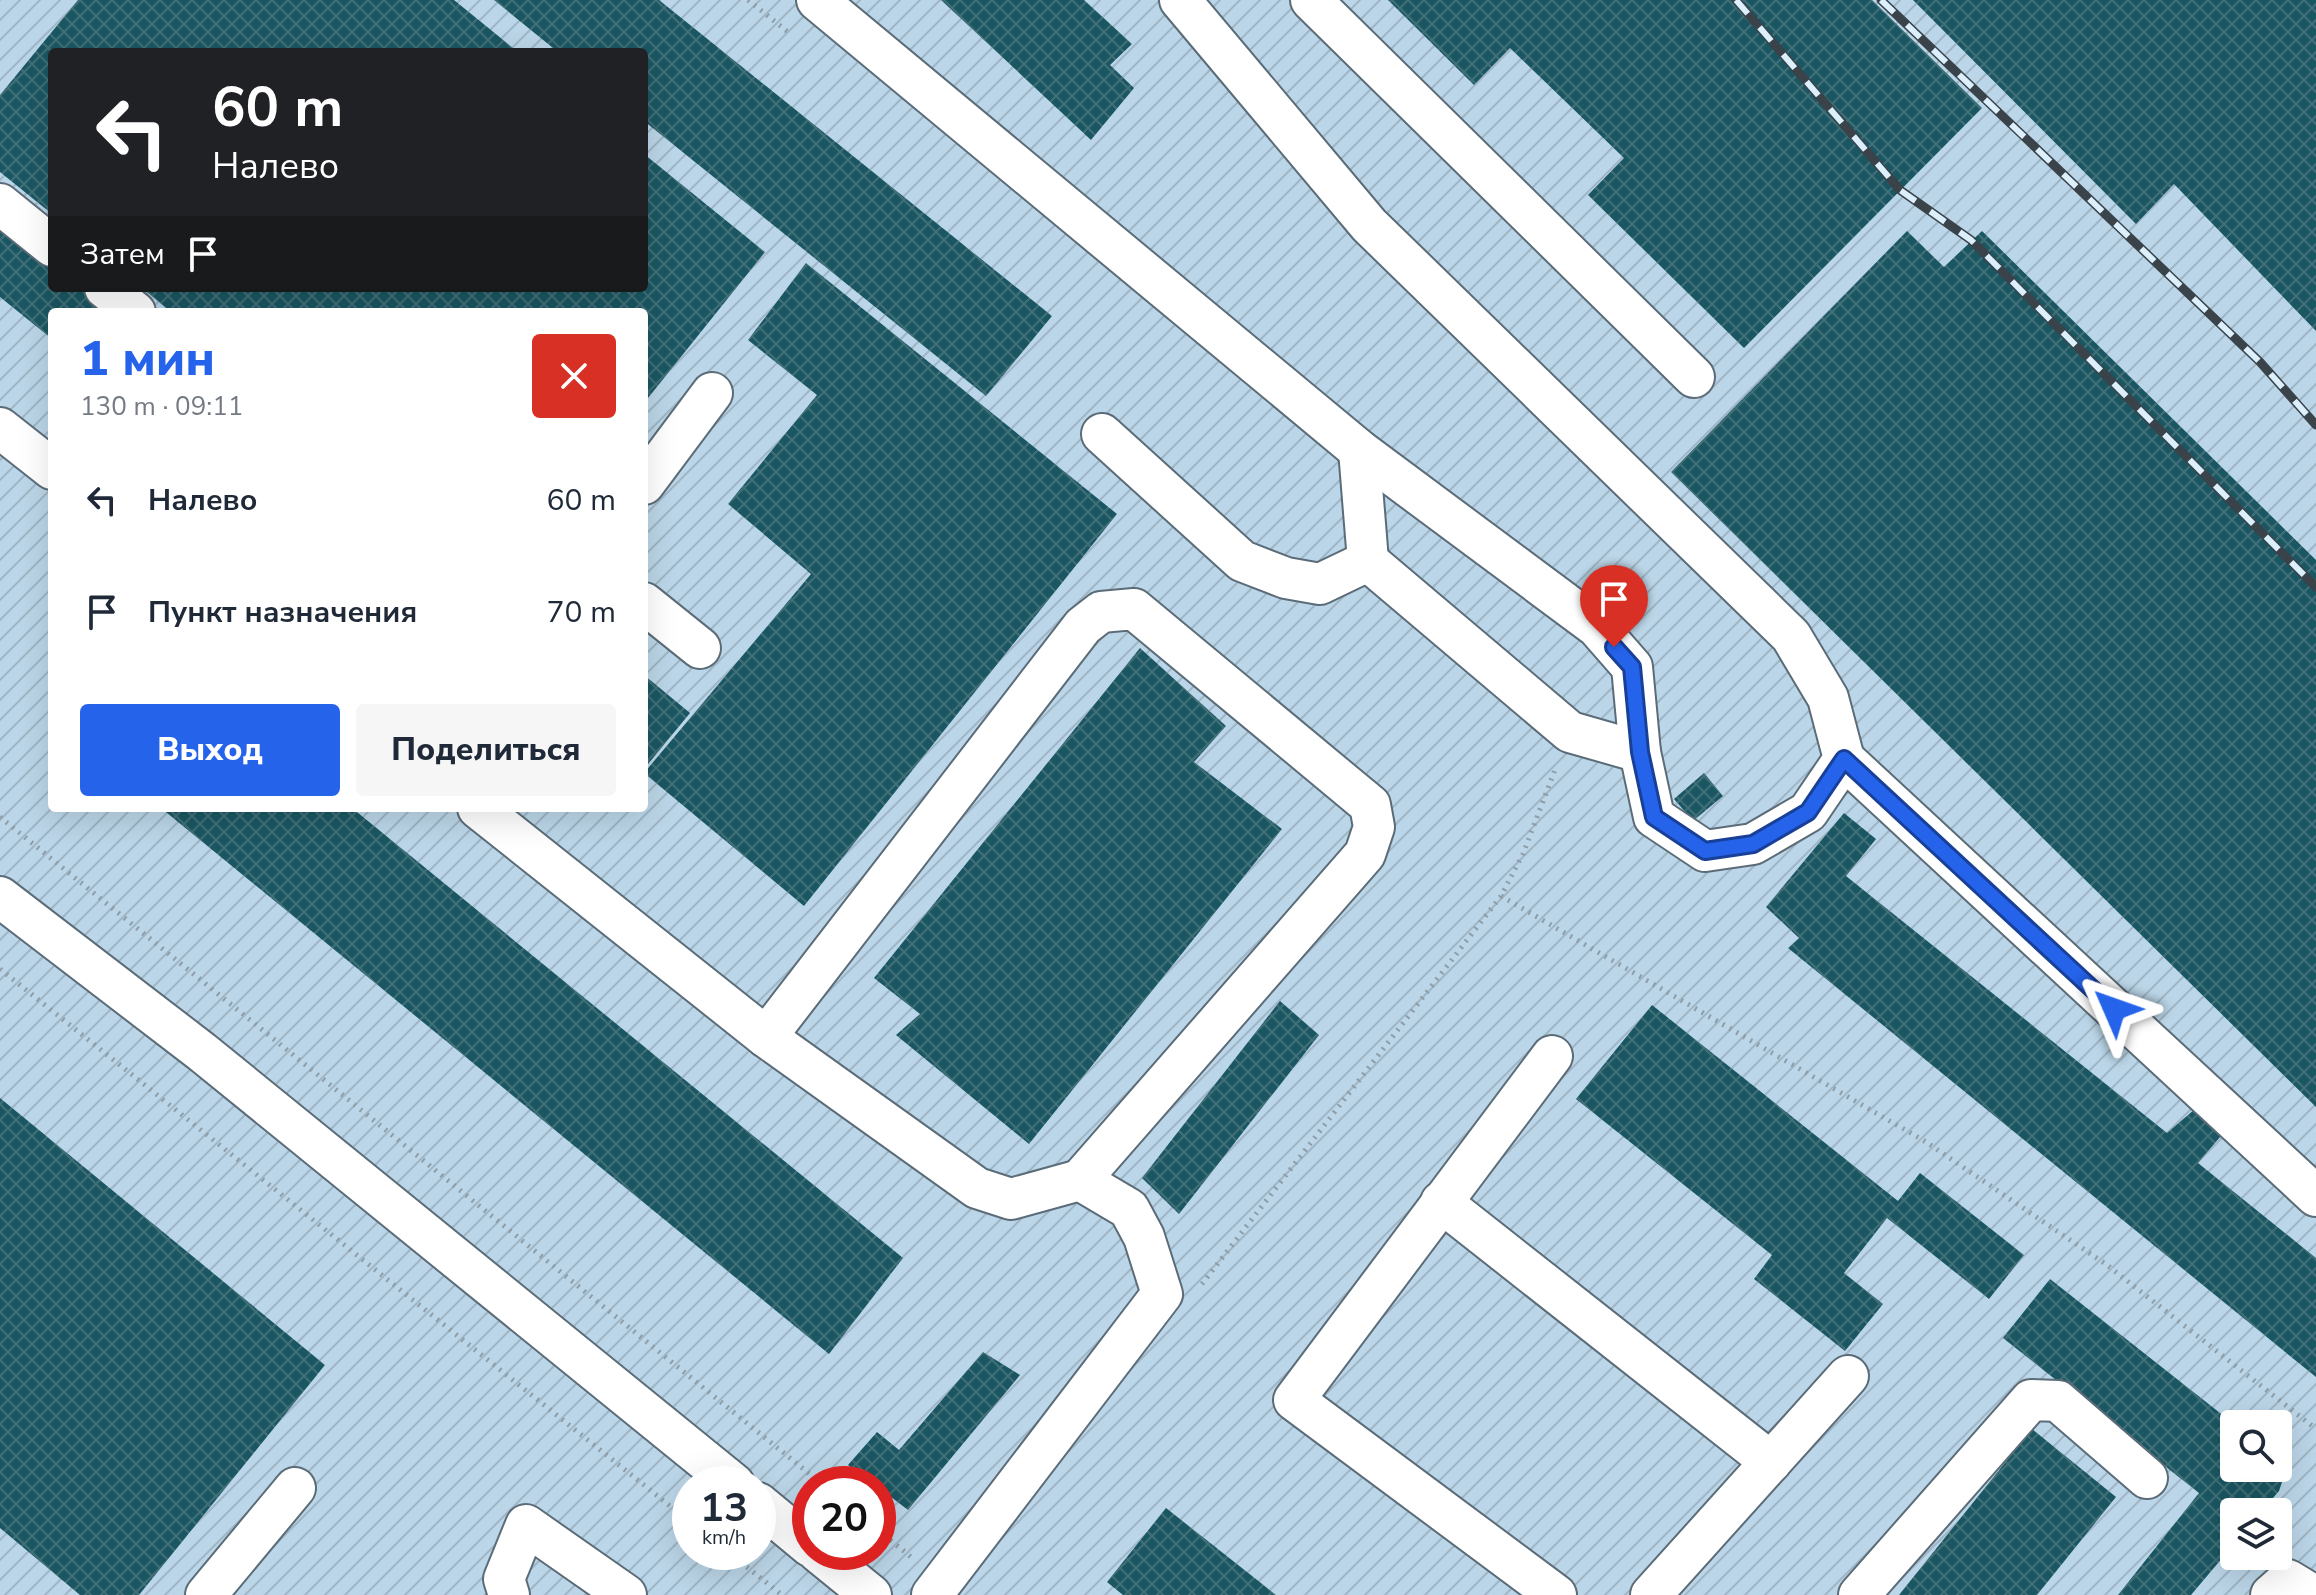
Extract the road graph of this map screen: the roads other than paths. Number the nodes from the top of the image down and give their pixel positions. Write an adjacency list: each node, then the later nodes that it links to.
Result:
1 (817, 0): 12 (lane)
2 (1180, 0): 19 (lane)
3 (1311, 0): 8 (lane)
4 (0, 204): 5 (lane)
5 (48, 243)
6 (110, 292): 7 (lane)
7 (130, 308)
8 (1694, 377)
9 (712, 393): 14 (lane)
10 (0, 428): 13 (lane)
11 (1102, 434): 15 (lane)
12 (1359, 450): 15 (lane); 18 (lane)
13 (48, 466)
14 (648, 479)
15 (1368, 561): 18 (lane)
16 (648, 606): 17 (lane)
17 (700, 648)
18 (1640, 752): 19 (lane)
19 (1844, 759): 25 (lane)
20 (483, 812): 22 (lane)
21 (0, 897): 29 (lane)
22 (766, 1037): 24 (lane); 24 (lane)
23 (1552, 1056): 26 (lane)
24 (1080, 1180): 39 (lane)
25 (2316, 1196)
26 (1441, 1202): 28 (lane); 40 (lane)
27 (1848, 1376): 28 (lane)
28 (1771, 1462): 41 (lane)
29 (712, 1466)
30 (2147, 1478): 42 (lane)
31 (295, 1488): 35 (lane)
32 (776, 1518): 33 (lane)
33 (792, 1531)
34 (840, 1570): 38 (lane)
35 (206, 1595)
36 (509, 1595): 37 (lane)
37 (626, 1595)
38 (871, 1595)
39 (932, 1595)
40 (1556, 1595)
41 (1651, 1595)
42 (1859, 1595)
43 (2271, 1595): 44 (lane)
44 (2313, 1595)

